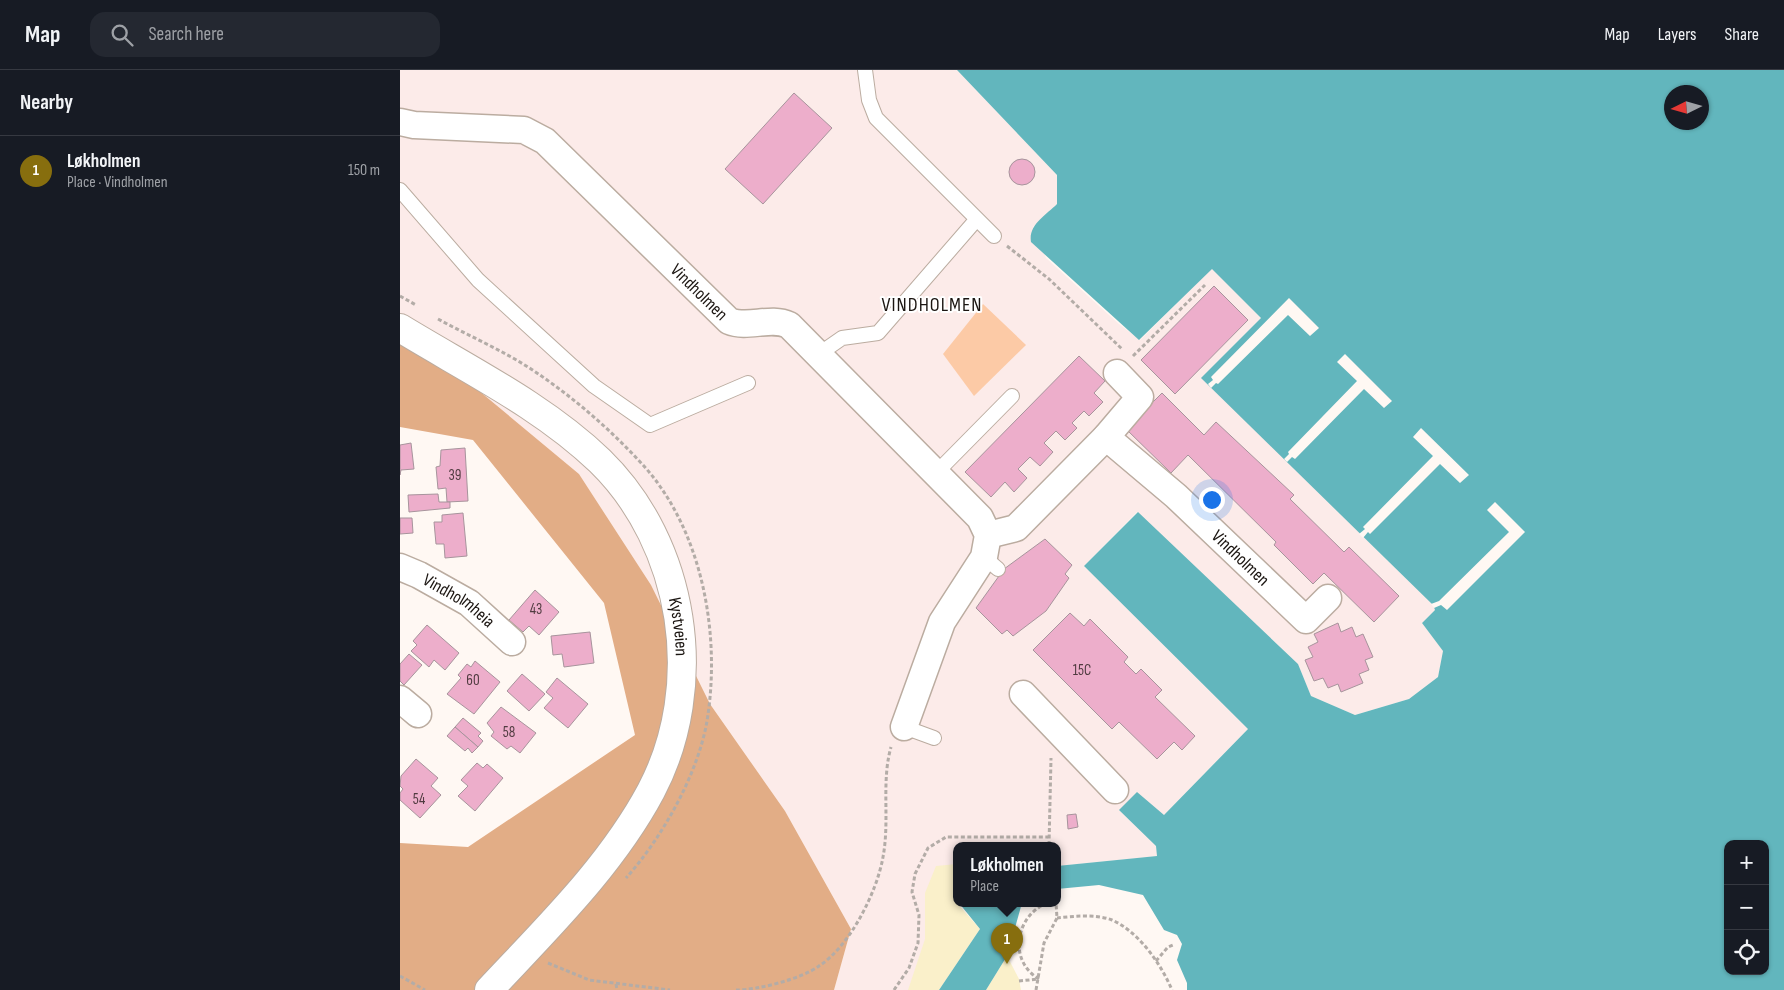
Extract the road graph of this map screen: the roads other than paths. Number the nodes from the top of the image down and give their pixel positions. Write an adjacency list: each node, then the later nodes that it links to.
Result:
1 (865, 70): 4 (lane)
2 (400, 122): 7 (street, Vindholmen)
3 (400, 190): 9 (lane)
4 (976, 220): 5 (lane); 7 (lane)
5 (994, 236)
6 (400, 328): 21 (main road, Kystveien)
7 (820, 354): 12 (street, Vindholmen)
8 (1117, 372): 11 (street)
9 (748, 383)
10 (1012, 396): 12 (lane)
11 (1106, 437): 13 (street); 15 (street, Vindholmen)
12 (936, 473): 13 (street, Vindholmen)
13 (990, 554): 18 (street)
14 (400, 567): 16 (street, Vindholmheia)
15 (1328, 598)
16 (512, 642)
17 (1023, 694): 20 (street)
18 (904, 727): 19 (lane)
19 (934, 738)
20 (1115, 790)
21 (489, 990)

